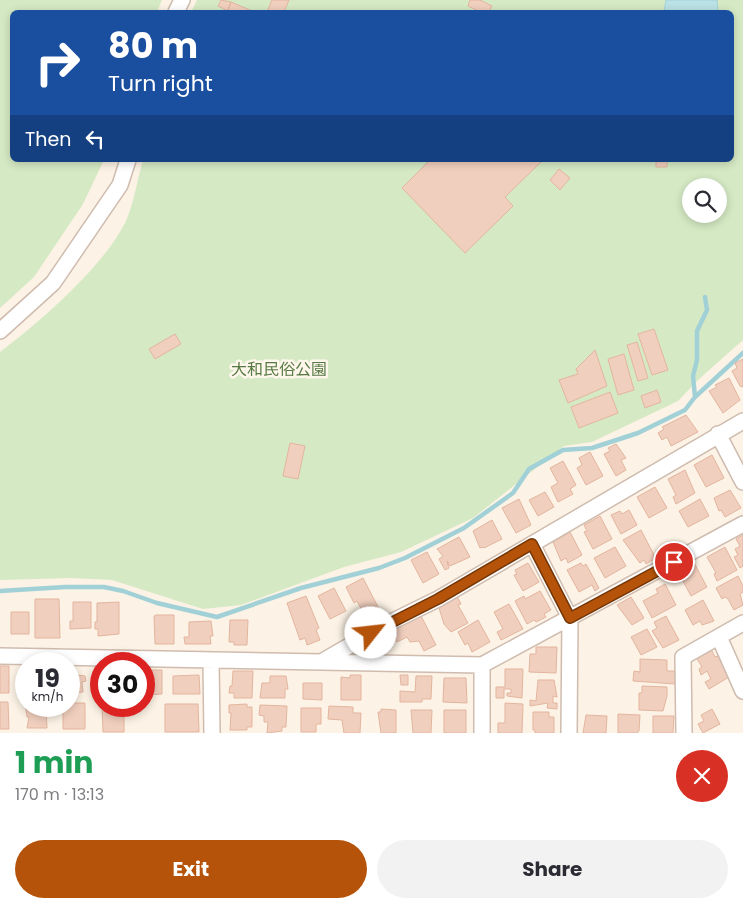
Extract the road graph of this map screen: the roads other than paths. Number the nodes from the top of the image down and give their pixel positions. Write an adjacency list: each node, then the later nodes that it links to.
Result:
1 (127, 162): 2 (street)
2 (0, 331)
3 (743, 421): 4 (street)
4 (718, 434): 5 (street); 7 (street)
5 (743, 482)
6 (743, 524): 8 (street)
7 (532, 544): 8 (street); 13 (street)
8 (570, 618): 14 (street); 18 (street)
9 (743, 623): 10 (street)
10 (719, 637): 15 (street); 19 (street)
11 (0, 656): 12 (street)
12 (211, 661): 13 (street); 16 (street)
13 (323, 661): 14 (street)
14 (482, 665): 17 (street)
15 (743, 691)
16 (212, 733)
17 (482, 733)
18 (569, 733)
19 (684, 733)

